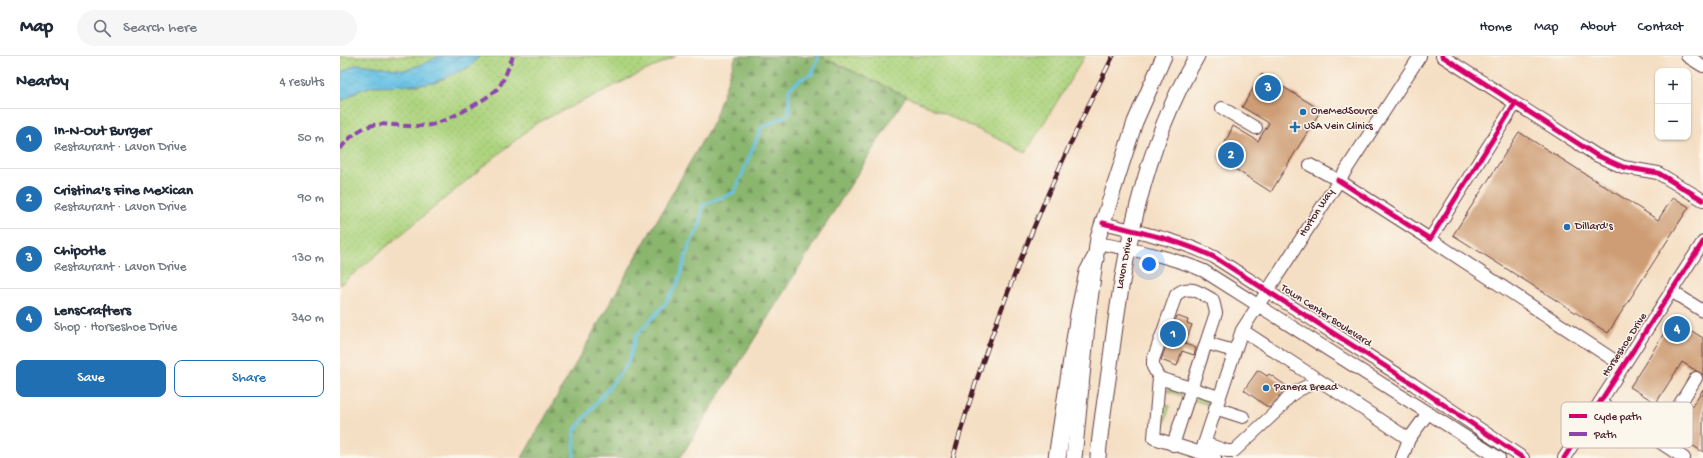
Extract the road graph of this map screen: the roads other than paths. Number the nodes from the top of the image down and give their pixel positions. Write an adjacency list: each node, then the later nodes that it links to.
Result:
1 (1164, 56): 13 (main road)
2 (1197, 56): 14 (main road, Lavon Drive)
3 (1420, 56): 11 (street, Horton Way)
4 (1442, 56): 7 (street)
5 (1687, 56): 6 (street)
6 (1703, 66)
7 (1515, 104): 12 (street); 15 (street)
8 (1222, 108): 9 (street)
9 (1256, 128)
10 (1310, 165): 11 (street)
11 (1338, 180): 15 (street); 19 (street, Horton Way)
12 (1703, 200)
13 (1103, 223): 14 (street, Town Center Boulevard); 18 (main road)
14 (1132, 230): 17 (main road, Lavon Drive); 19 (street, Town Center Boulevard)
15 (1430, 239): 26 (street)
16 (1703, 242): 20 (street, Horseshoe Drive)
17 (1127, 249): 18 (street); 21 (street); 43 (main road, Lavon Drive)
18 (1096, 251): 41 (highway); 42 (main road)
19 (1267, 290): 21 (street, Horton Way); 48 (street, Town Center Boulevard)
20 (1671, 291): 22 (street); 26 (street, Horseshoe Drive)
21 (1257, 304): 23 (street, Horton Way); 34 (street)
22 (1703, 311)
23 (1242, 330): 25 (street, Horton Way); 29 (street)
24 (1206, 343): 25 (street); 27 (street); 30 (street)
25 (1234, 351): 31 (street, Horton Way)
26 (1623, 366): 32 (street, Horseshoe Drive)
27 (1159, 378): 30 (street); 37 (street)
28 (1696, 378): 33 (street)
29 (1311, 382): 36 (street); 38 (street); 45 (street)
30 (1191, 388): 31 (street); 37 (street)
31 (1217, 402): 35 (street); 38 (street, Horton Way)
32 (1601, 402)
33 (1682, 402)
34 (1428, 413): 36 (street); 47 (street)
35 (1243, 417)
36 (1409, 440): 46 (street)
37 (1173, 444): 38 (street)
38 (1202, 448): 44 (street)
39 (1571, 448): 49 (street, Horseshoe Drive)
40 (1669, 448): 50 (street)
41 (1057, 458)
42 (1074, 458)
43 (1098, 458)
44 (1215, 458)
45 (1237, 458)
46 (1402, 458)
47 (1499, 458)
48 (1523, 458)
49 (1564, 458)
50 (1684, 458)

